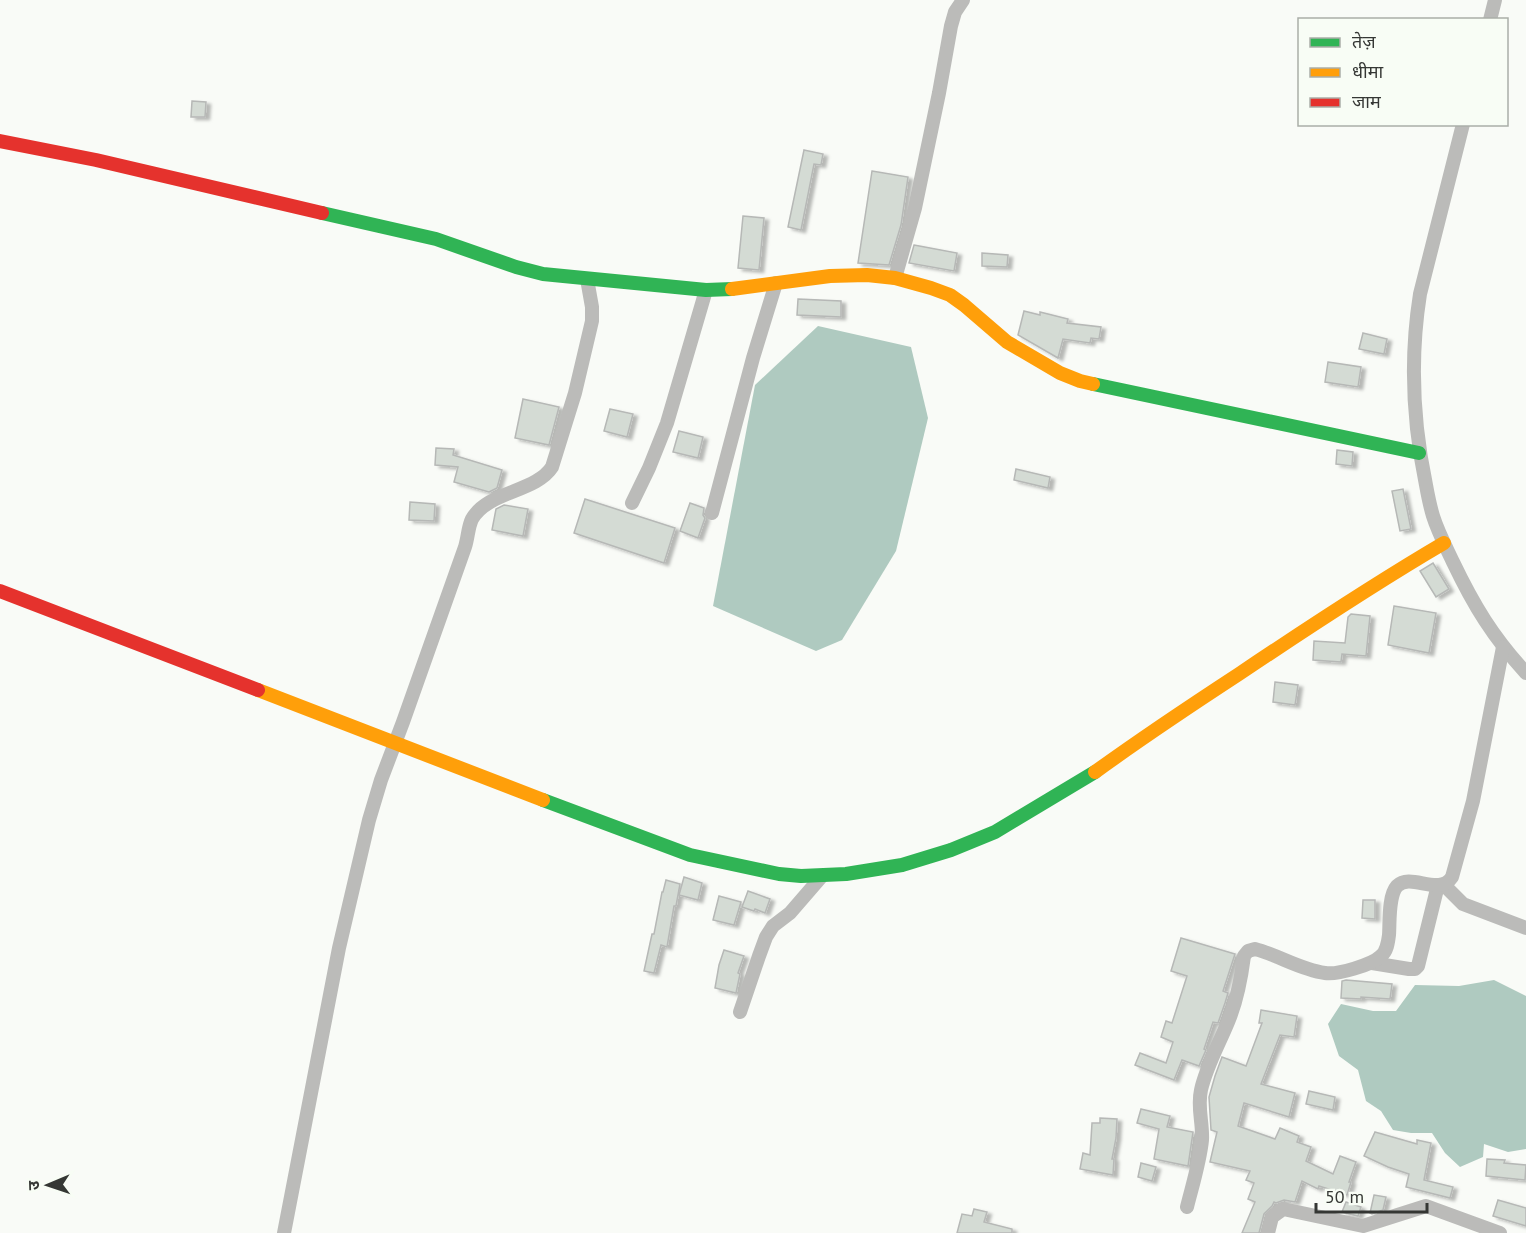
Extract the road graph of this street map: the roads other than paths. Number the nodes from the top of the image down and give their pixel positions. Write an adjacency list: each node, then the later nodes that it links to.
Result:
1 (963, 0): 6 (street)
2 (1495, 0): 3 (street)
3 (1490, 18)
4 (1462, 126): 10 (street)
5 (0, 141): 7 (street)
6 (895, 278): 8 (street); 10 (street)
7 (587, 279): 9 (street); 17 (street)
8 (776, 283): 9 (street); 12 (street)
9 (706, 290): 11 (street)
10 (1419, 453): 13 (street)
11 (632, 503)
12 (712, 513)
13 (1442, 538): 15 (street); 18 (street)
14 (0, 591): 17 (street)
15 (1503, 647): 16 (street); 19 (street)
16 (1526, 672)
17 (399, 733): 18 (street); 24 (street)
18 (822, 876): 22 (street)
19 (1441, 885): 20 (street); 21 (street); 21 (street)
20 (1526, 928)
21 (1372, 963): 23 (street)
22 (740, 1012)
23 (1187, 1207)
24 (284, 1233)
25 (1268, 1233): 26 (street)
26 (1500, 1233)

